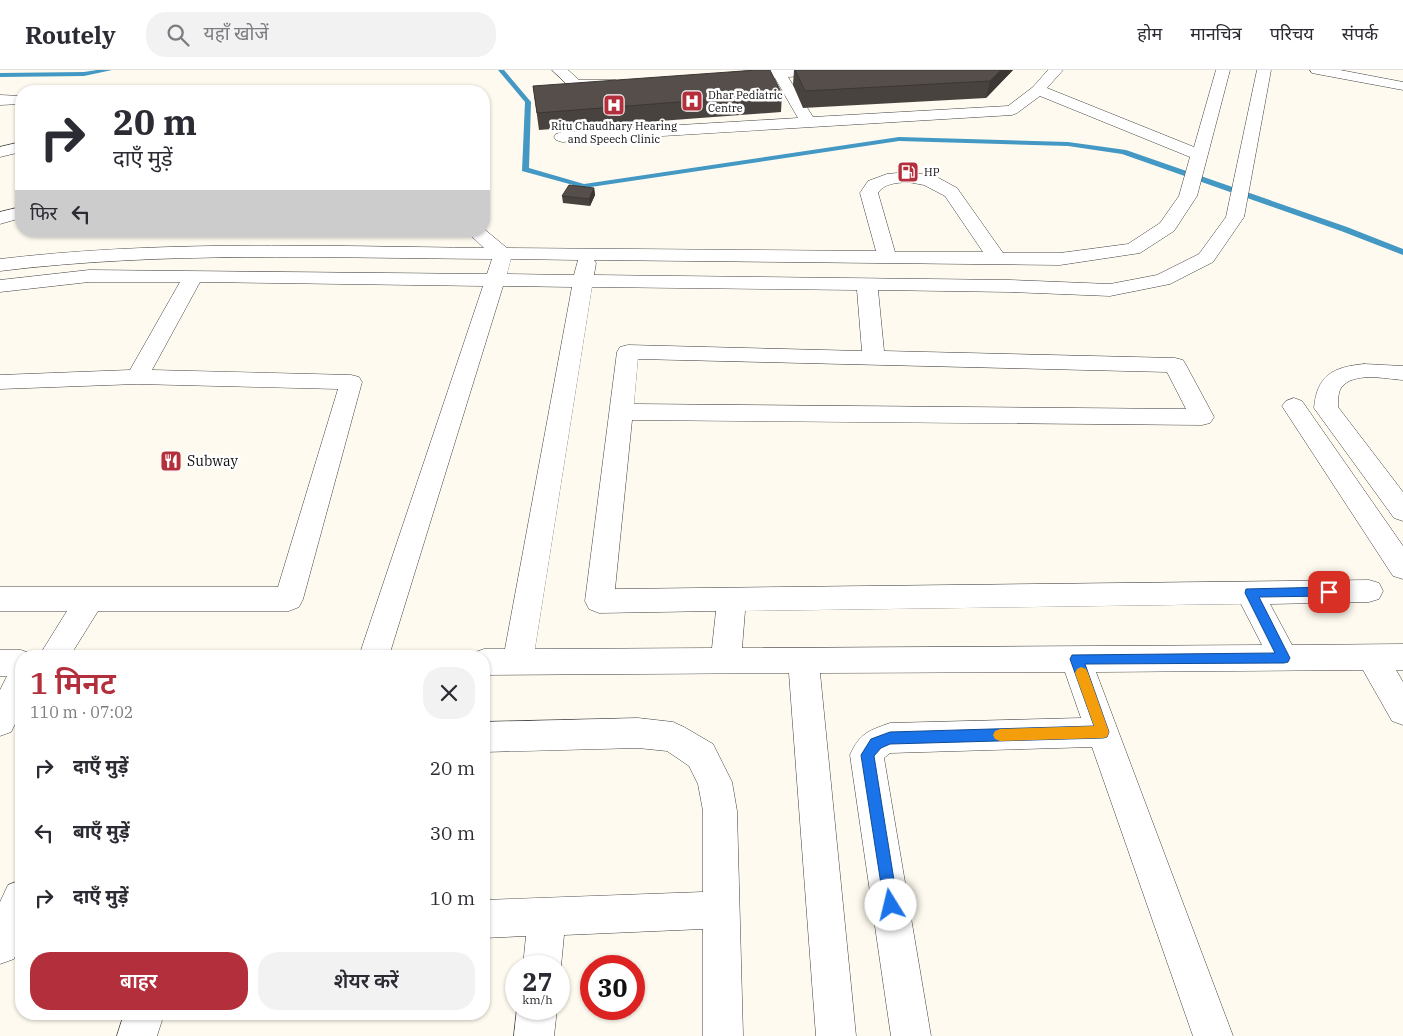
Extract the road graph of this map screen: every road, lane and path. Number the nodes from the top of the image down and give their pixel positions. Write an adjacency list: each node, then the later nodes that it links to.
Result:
1 (559, 70): 9 (street)
2 (827, 70): 7 (street)
3 (1056, 70): 11 (street)
4 (1223, 70): 18 (street)
5 (1264, 70): 32 (street)
6 (1317, 70): 10 (street)
7 (779, 73): 8 (street); 14 (street)
8 (721, 76)
9 (624, 82)
10 (1403, 86)
11 (1038, 90): 14 (street); 18 (street)
12 (15, 101): 13 (street)
13 (2, 102)
14 (808, 122): 15 (street)
15 (562, 136)
16 (15, 148): 17 (street)
17 (0, 152)
18 (1199, 159): 27 (street)
19 (15, 214): 20 (street)
20 (0, 218)
21 (227, 237): 23 (street)
22 (482, 237): 24 (street)
23 (237, 251): 24 (street); 28 (street)
24 (503, 254): 25 (street); 30 (street)
25 (587, 254): 26 (street); 31 (street)
26 (887, 257): 27 (street); 27 (street)
27 (997, 258)
28 (0, 265)
29 (193, 276): 30 (street); 33 (street); 36 (street)
30 (494, 280): 31 (street); 48 (street)
31 (583, 280): 32 (street); 56 (street)
32 (867, 284): 34 (street)
33 (0, 286)
34 (874, 358): 39 (street); 39 (street)
35 (1403, 373): 40 (street)
36 (137, 377): 37 (street); 45 (street)
37 (0, 382)
38 (1294, 406): 41 (street)
39 (621, 412): 46 (street)
40 (1403, 511)
41 (1403, 568)
42 (1369, 591): 43 (street)
43 (1250, 593): 46 (street); 51 (street)
44 (0, 600): 45 (street)
45 (88, 600): 47 (street)
46 (731, 600): 54 (street)
47 (58, 650)
48 (376, 650)
49 (1372, 657): 50 (street); 51 (street); 60 (street)
50 (1403, 657)
51 (1284, 658): 52 (street)
52 (1076, 659): 53 (street); 62 (street)
53 (804, 660): 54 (street); 75 (street)
54 (726, 661): 56 (street)
55 (490, 662): 56 (street)
56 (518, 662)
57 (0, 663): 58 (street)
58 (15, 663)
59 (15, 692): 61 (street)
60 (1403, 711)
61 (0, 722)
62 (1103, 732): 76 (street); 77 (street)
63 (490, 737): 64 (street)
64 (721, 910): 66 (street); 74 (street)
65 (15, 917): 68 (street)
66 (547, 917): 67 (street); 69 (street)
67 (490, 919)
68 (8, 940)
69 (543, 955)
70 (142, 1020): 72 (street)
71 (536, 1020): 73 (street)
72 (137, 1036)
73 (534, 1036)
74 (723, 1036)
75 (836, 1036)
76 (911, 1036)
77 (1213, 1036)

